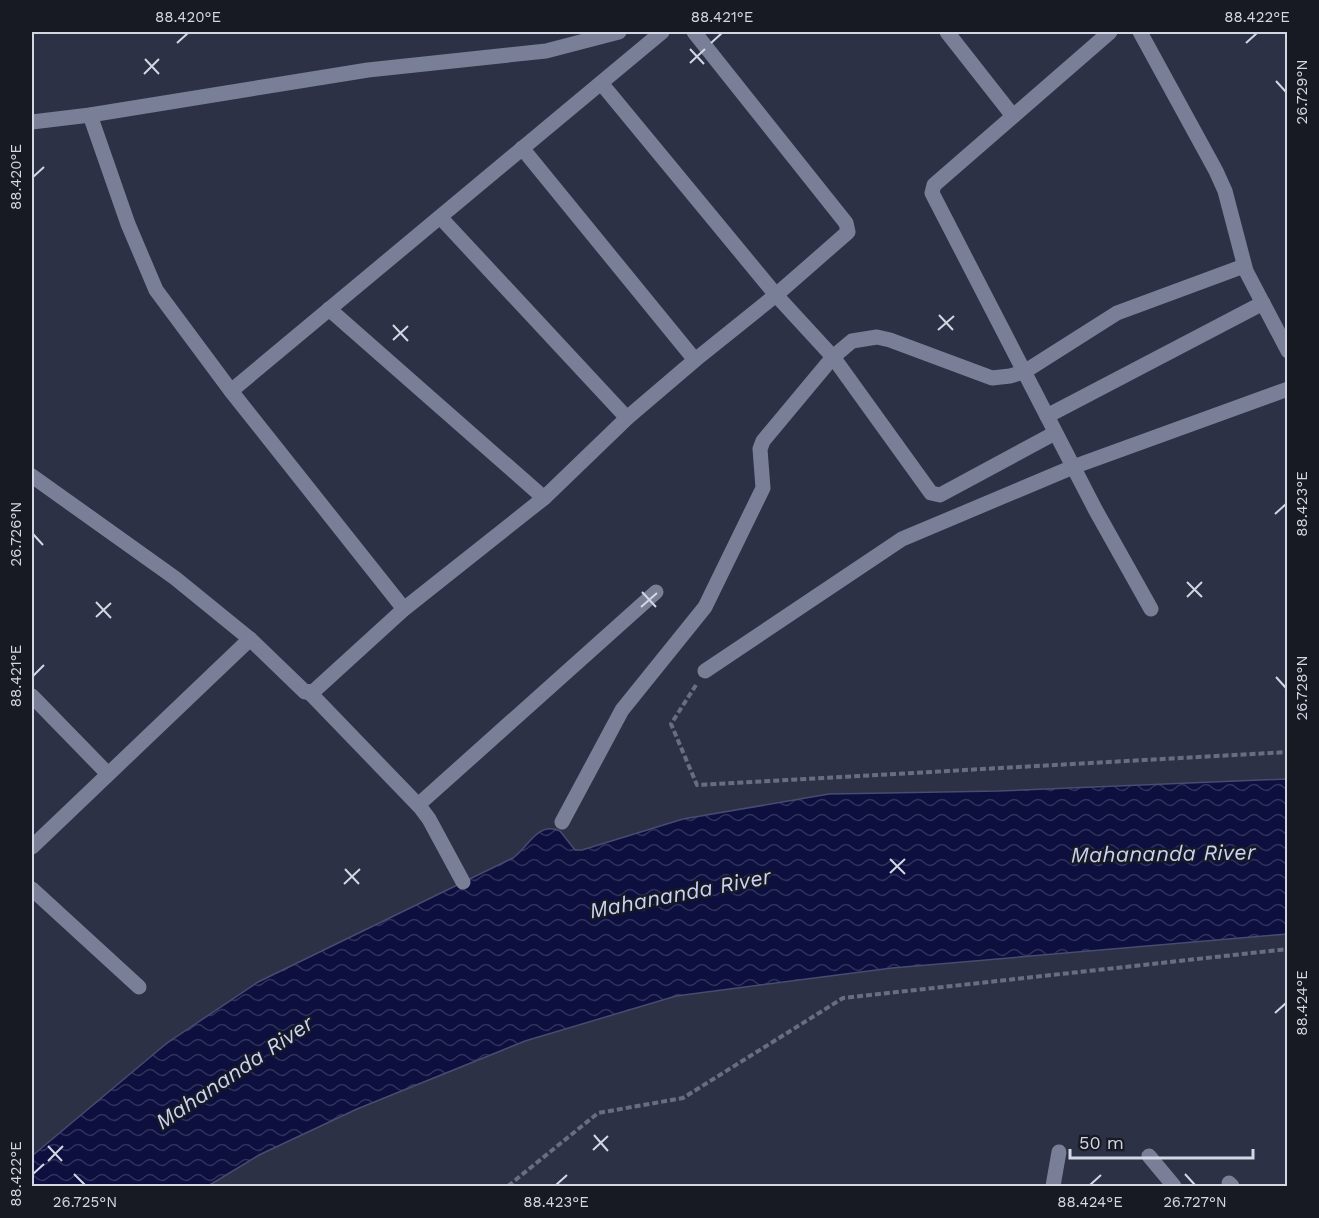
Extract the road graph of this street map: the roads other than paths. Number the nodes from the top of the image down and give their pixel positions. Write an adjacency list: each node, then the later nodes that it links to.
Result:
1 (619, 32): 8 (street)
2 (662, 32): 7 (street)
3 (694, 32): 14 (street)
4 (946, 32): 9 (street)
5 (1110, 32): 9 (street)
6 (1140, 32): 13 (street)
7 (601, 83): 11 (street); 14 (street)
8 (90, 115): 10 (street); 22 (street)
9 (1013, 116): 20 (street)
10 (32, 122)
11 (522, 148): 12 (street); 19 (street)
12 (440, 217): 16 (street); 24 (street)
13 (1244, 266): 15 (street); 20 (street)
14 (776, 295): 18 (street); 19 (street)
15 (1263, 303): 17 (street); 23 (street)
16 (329, 309): 22 (street); 28 (street)
17 (1287, 351)
18 (833, 357): 20 (street); 25 (street); 38 (street)
19 (695, 360): 24 (street)
20 (1024, 372): 23 (street)
21 (1287, 389): 26 (street)
22 (231, 391): 30 (street)
23 (1047, 416): 25 (street)
24 (627, 418): 28 (street)
25 (1055, 433): 26 (street)
26 (1073, 467): 31 (street); 33 (street)
27 (32, 476): 32 (street)
28 (544, 498): 30 (street)
29 (656, 592): 37 (street)
30 (404, 609): 34 (street)
31 (1151, 609)
32 (250, 639): 34 (street); 36 (street)
33 (705, 671)
34 (310, 693): 37 (street)
35 (32, 696): 36 (street)
36 (108, 774): 39 (street)
37 (418, 805): 40 (street)
38 (562, 822)
39 (32, 848)
40 (463, 882)
41 (32, 889): 42 (street)
42 (139, 987)
43 (1059, 1152): 45 (street)
44 (1149, 1156): 46 (street)
45 (1053, 1186)
46 (1174, 1186)

